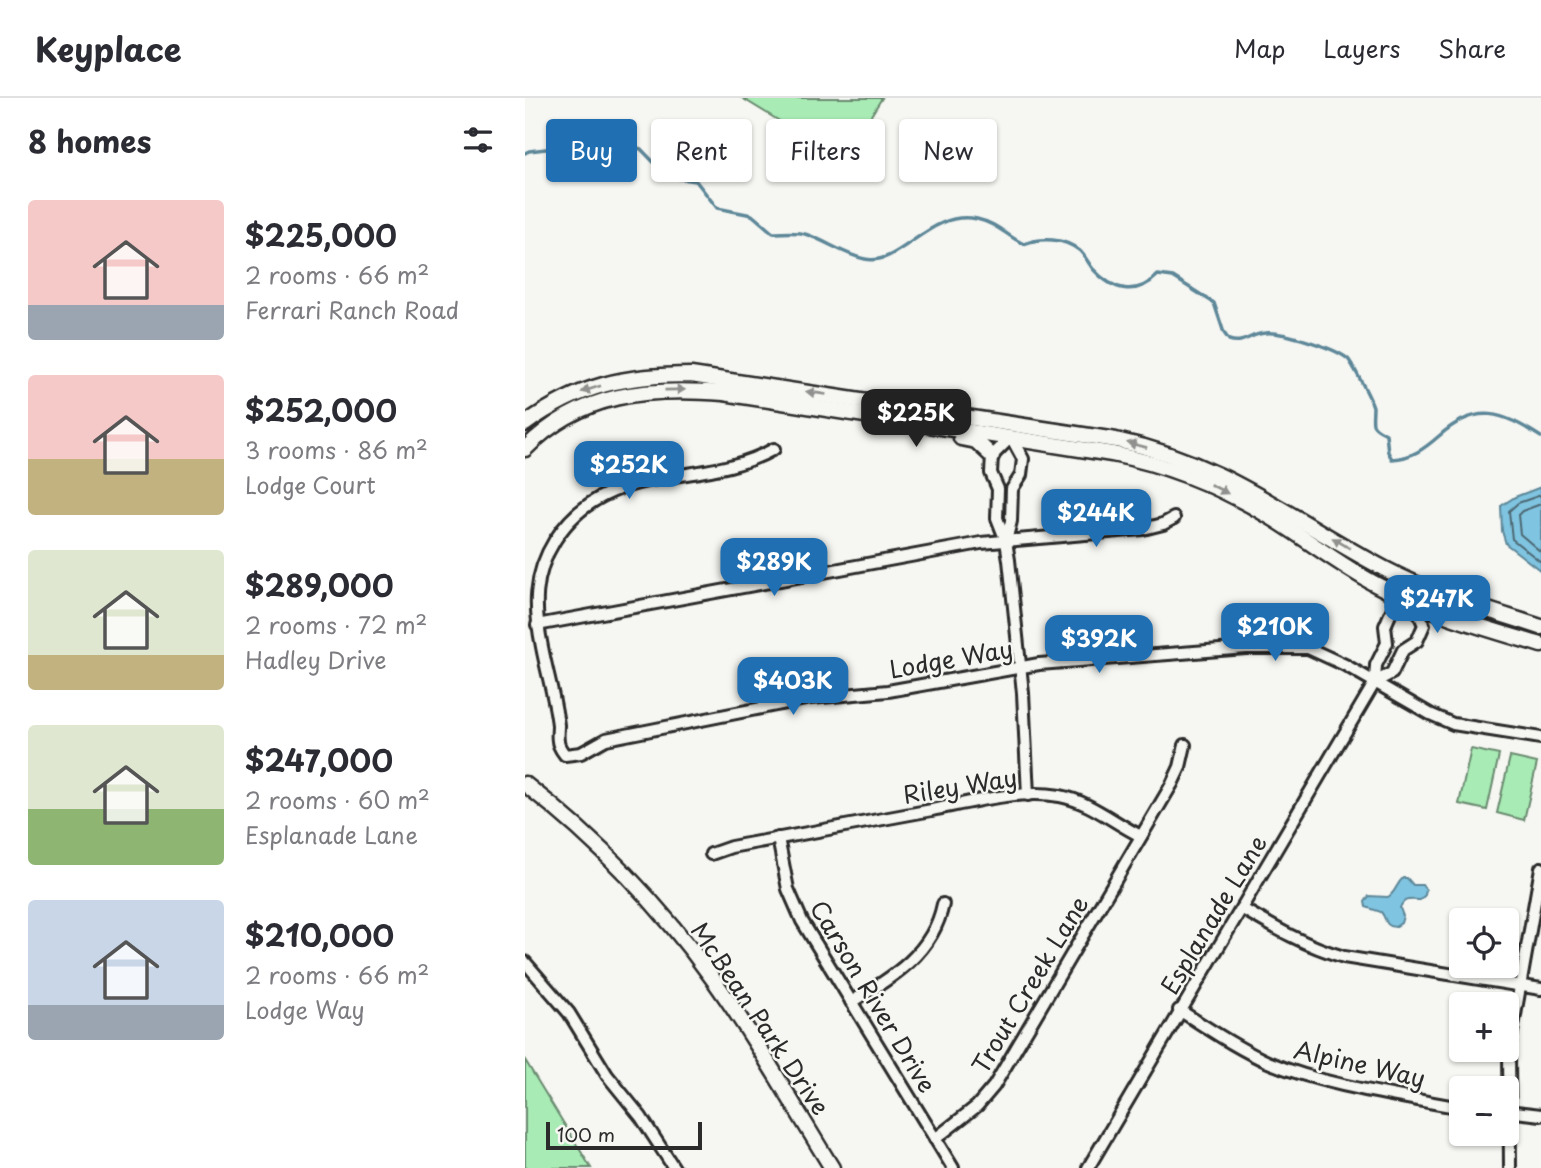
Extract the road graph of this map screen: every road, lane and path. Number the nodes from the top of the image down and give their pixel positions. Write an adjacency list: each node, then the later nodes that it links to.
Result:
1 (855, 413): 3 (main road); 4 (main road, one-way to 1); 6 (main road)
2 (525, 424): 3 (main road, one-way to 2)
3 (1012, 430): 6 (street); 8 (street); 11 (main road, one-way to 3); 12 (main road, one-way to 12)
4 (525, 449)
5 (773, 449): 13 (street)
6 (992, 456): 7 (street)
7 (998, 489): 8 (street); 10 (street)
8 (1011, 489): 10 (street)
9 (1174, 517): 10 (street)
10 (1006, 541): 13 (street); 18 (street)
11 (1423, 587): 12 (main road); 14 (main road)
12 (1415, 604): 15 (street, Esplanade Lane); 16 (main road); 17 (street, Esplanade Lane)
13 (537, 625): 18 (street, Lodge Way)
14 (1541, 627)
15 (1387, 643): 17 (street); 19 (street, Esplanade Lane)
16 (1541, 645)
17 (1403, 650): 19 (street, Esplanade Lane)
18 (1021, 667): 19 (street, Lodge Way); 23 (street)
19 (1375, 682): 20 (street, Lodge Way); 29 (street, Esplanade Lane)
20 (1541, 738)
21 (1185, 745): 24 (street, Trout Creek Lane)
22 (525, 784): 42 (main road, McBean Park Drive)
23 (1028, 795): 24 (street, Riley Way); 25 (street, Riley Way)
24 (1141, 836): 39 (street, Trout Creek Lane)
25 (778, 838): 26 (street, Riley Way); 33 (street, Carson River Drive)
26 (711, 854)
27 (1541, 868): 31 (street)
28 (943, 904): 33 (street)
29 (1241, 908): 31 (street); 34 (street, Esplanade Lane)
30 (525, 962): 41 (street)
31 (1518, 986): 32 (street); 35 (street)
32 (1541, 989)
33 (851, 1002): 39 (street, Carson River Drive)
34 (1179, 1010): 36 (street, Alpine Way); 44 (street, Esplanade Lane)
35 (1509, 1076)
36 (1449, 1106)
37 (1519, 1112): 38 (street)
38 (1541, 1115)
39 (935, 1139): 43 (street, Carson River Drive)
40 (1509, 1146): 45 (street)
41 (674, 1168)
42 (832, 1168)
43 (953, 1168)
44 (1087, 1168)
45 (1510, 1168)

